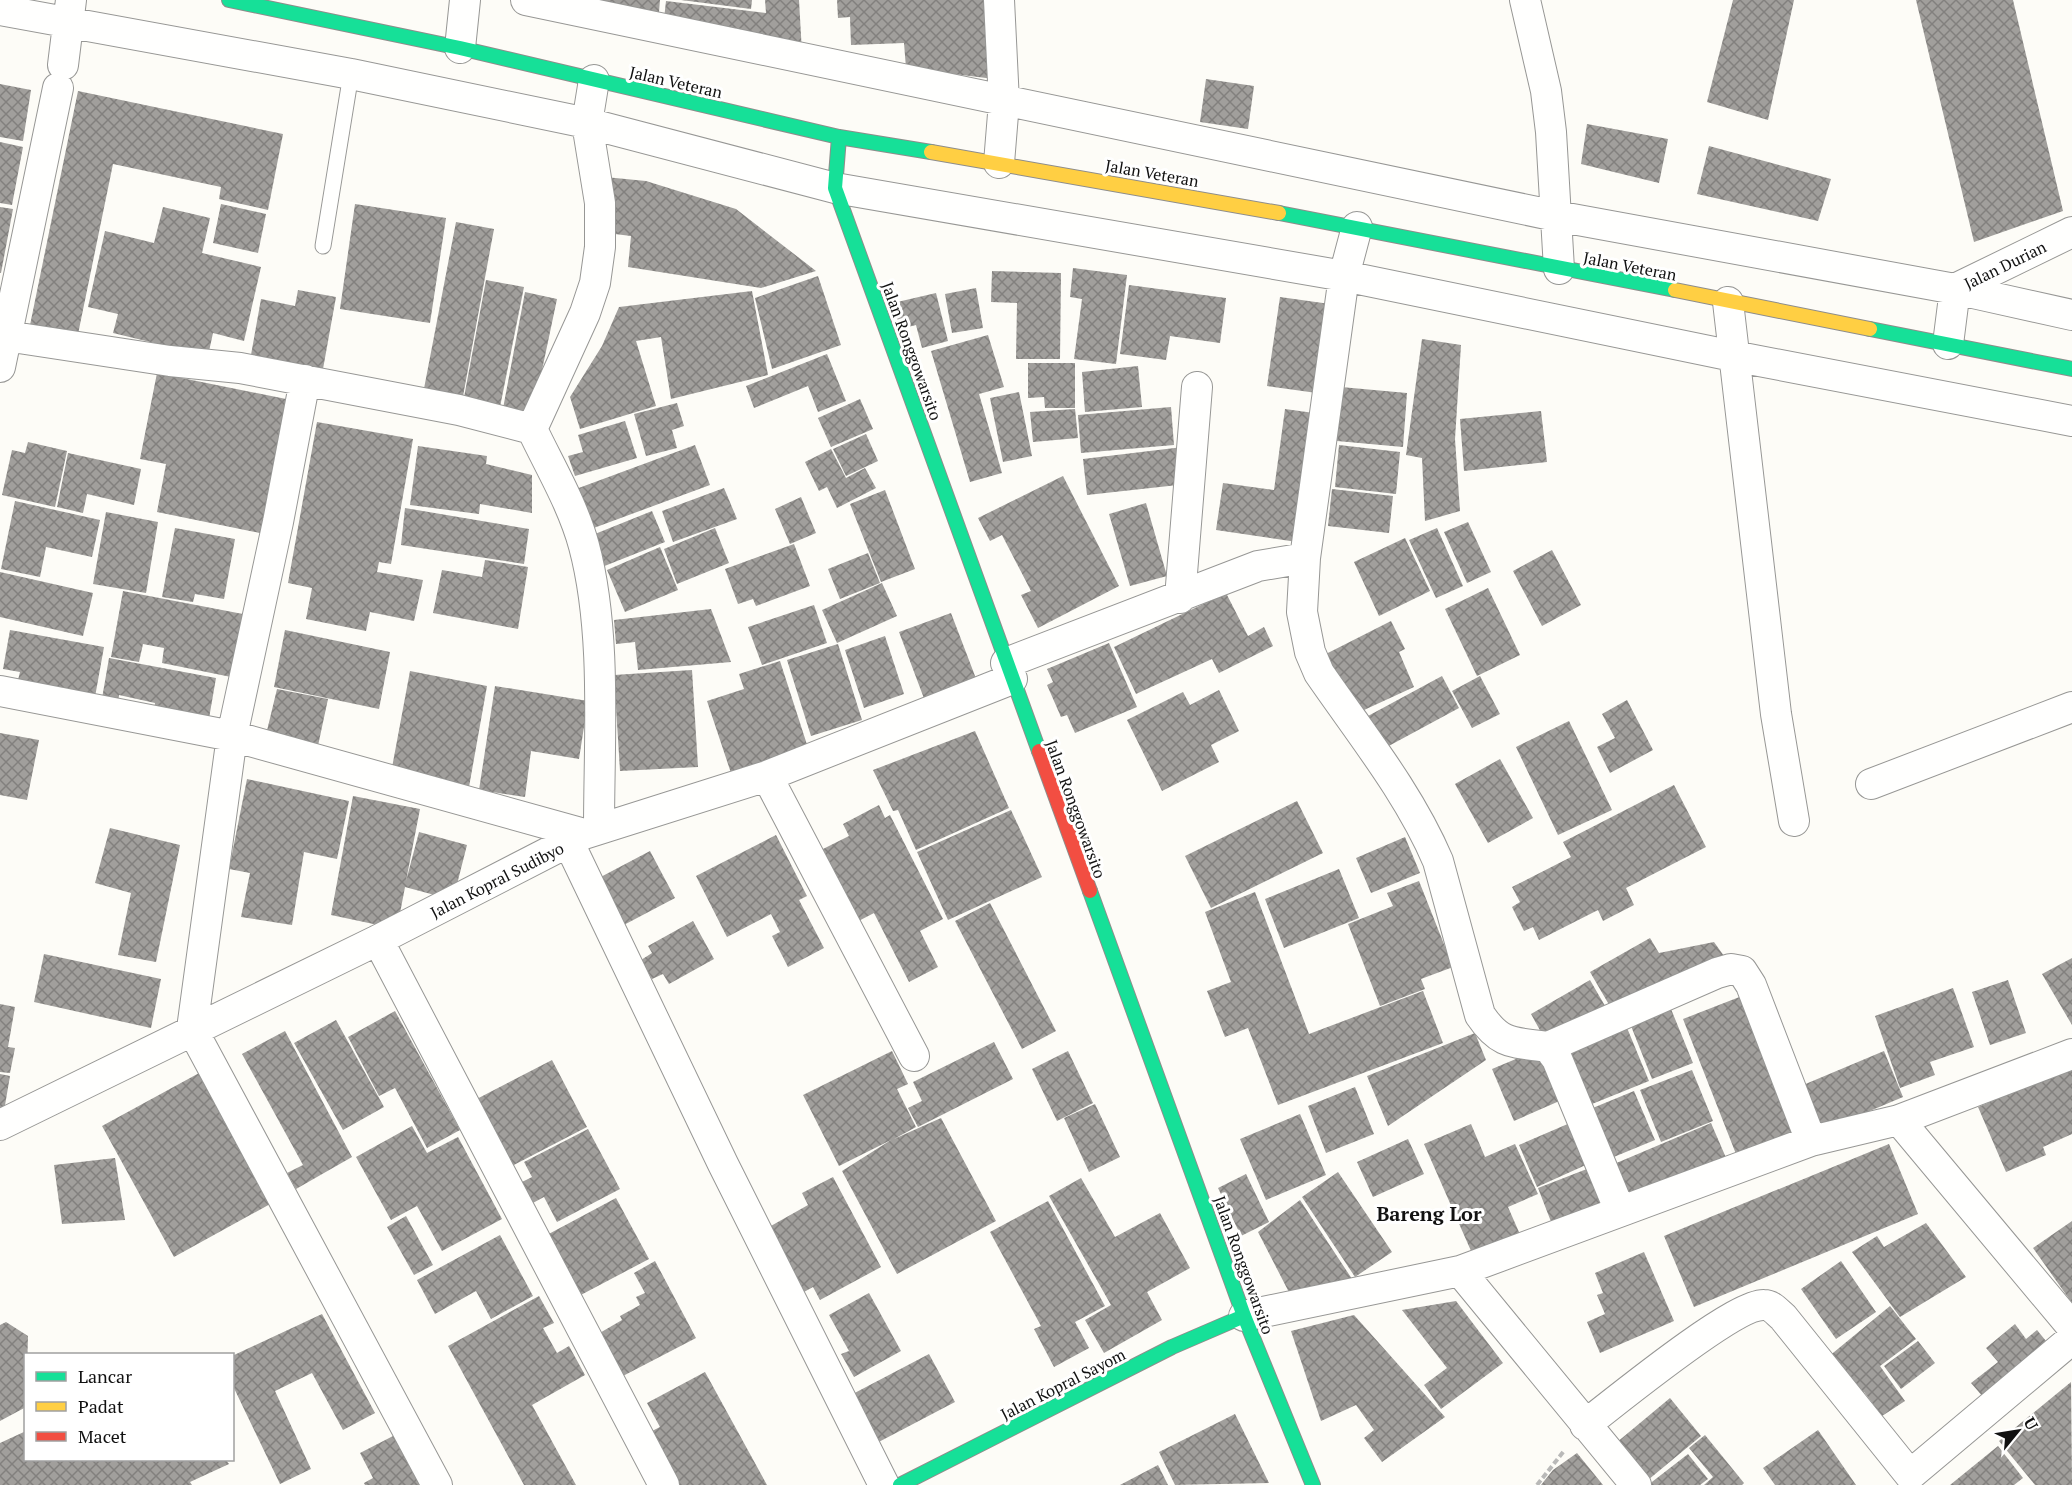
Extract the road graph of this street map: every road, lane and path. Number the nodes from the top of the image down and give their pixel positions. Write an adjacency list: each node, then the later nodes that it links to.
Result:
1 (229, 0): 8 (main road, Jalan Veteran)
2 (465, 0): 8 (street)
3 (526, 0): 11 (street)
4 (999, 0): 11 (street)
5 (1525, 0): 16 (street)
6 (0, 10): 7 (street)
7 (70, 12): 9 (street); 25 (street)
8 (460, 48): 10 (main road, Jalan Veteran)
9 (351, 74): 12 (street); 19 (lane)
10 (594, 80): 12 (street); 13 (main road, Jalan Veteran)
11 (1004, 102): 14 (street); 16 (street)
12 (587, 123): 15 (street); 33 (street)
13 (839, 137): 14 (main road, Jalan Veteran); 15 (main road, Jalan Ronggowarsito)
14 (999, 163): 17 (main road, Jalan Veteran)
15 (835, 188): 21 (street); 36 (main road, Jalan Ronggowarsito)
16 (1556, 216): 20 (street); 22 (street)
17 (1357, 227): 20 (main road, Jalan Veteran); 21 (street)
18 (2072, 232): 22 (street, Jalan Durian)
19 (323, 246)
20 (1559, 269): 23 (main road, Jalan Veteran)
21 (1344, 276): 27 (street); 34 (street)
22 (1955, 289): 24 (street); 26 (street, Jalan Durian)
23 (1728, 302): 26 (main road, Jalan Veteran); 27 (street)
24 (2072, 315)
25 (4, 336): 28 (street); 30 (street)
26 (1948, 344): 29 (main road, Jalan Veteran)
27 (1733, 356): 32 (street); 42 (street)
28 (0, 367)
29 (2072, 369)
30 (305, 380): 33 (street); 39 (street)
31 (1197, 387): 35 (street)
32 (2070, 420)
33 (532, 429): 43 (street)
34 (1305, 558): 35 (street, Jalan Kopral Sudibyo); 46 (street)
35 (1180, 598): 36 (street, Jalan Kopral Sudibyo)
36 (1009, 671): 40 (street, Jalan Kopral Sudibyo); 54 (main road, Jalan Ronggowarsito)
37 (0, 691): 39 (street)
38 (2072, 707): 41 (street)
39 (232, 736): 43 (street); 45 (street)
40 (767, 776): 43 (street, Jalan Kopral Sudibyo); 48 (street)
41 (1871, 784)
42 (1794, 821)
43 (584, 835): 44 (street, Jalan Kopral Sudibyo); 61 (street)
44 (378, 940): 45 (street, Jalan Kopral Sudibyo); 60 (street)
45 (192, 1029): 50 (street, Jalan Kopral Sudibyo); 59 (street)
46 (1548, 1047): 51 (street); 52 (street)
47 (2072, 1054): 49 (street)
48 (914, 1056)
49 (1899, 1120): 51 (street); 55 (street)
50 (0, 1125)
51 (1811, 1141): 52 (street)
52 (1620, 1211): 53 (street)
53 (1460, 1271): 54 (street); 57 (street)
54 (1244, 1316): 62 (main road, Jalan Kopral Sayom); 63 (main road, Jalan Ronggowarsito)
55 (2072, 1327)
56 (2072, 1340): 58 (street)
57 (1585, 1425): 58 (street); 64 (path); 65 (street)
58 (1914, 1480)
59 (437, 1485)
60 (664, 1485)
61 (884, 1485)
62 (900, 1485)
63 (1313, 1485)
64 (1537, 1485)
65 (1636, 1485)

